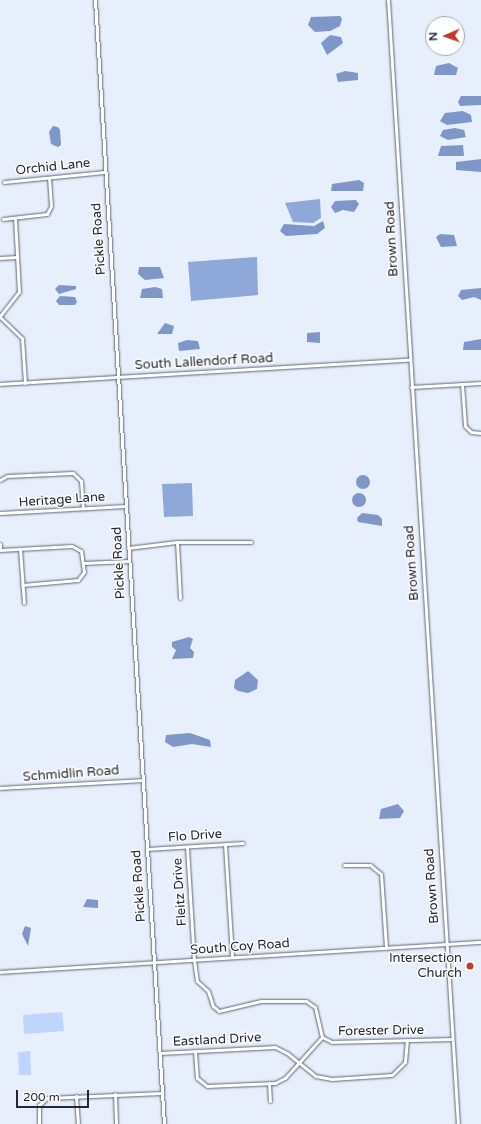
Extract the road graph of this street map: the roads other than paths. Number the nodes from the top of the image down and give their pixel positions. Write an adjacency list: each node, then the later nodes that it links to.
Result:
1 (95, 0): 3 (street, Pickle Road)
2 (388, 0): 11 (street, Brown Road)
3 (105, 172): 4 (street, Orchid Lane); 12 (street, Pickle Road)
4 (49, 179): 5 (street, Orchid Lane); 6 (street)
5 (4, 182)
6 (15, 218): 7 (street); 8 (street)
7 (3, 219)
8 (17, 257): 9 (street); 10 (street)
9 (0, 258)
10 (0, 316): 13 (street)
11 (409, 360): 12 (street, South Lallendorf Road); 17 (street, Brown Road)
12 (118, 377): 13 (street, South Lallendorf Road); 20 (street, Pickle Road)
13 (25, 383): 15 (street, South Lallendorf Road)
14 (481, 383): 16 (street)
15 (0, 384)
16 (462, 384): 17 (street); 18 (street)
17 (411, 387): 42 (street, Brown Road)
18 (481, 433)
19 (0, 480): 21 (street)
20 (126, 506): 21 (street, Heritage Lane); 26 (street, Pickle Road)
21 (83, 508): 22 (street, Heritage Lane)
22 (0, 513)
23 (177, 542): 24 (street); 26 (street); 32 (street)
24 (251, 542)
25 (0, 544): 28 (street)
26 (128, 548): 29 (street, Pickle Road)
27 (20, 549): 28 (street); 30 (street); 31 (street)
28 (0, 550)
29 (129, 560): 30 (street); 34 (street, Pickle Road)
30 (83, 563): 31 (street)
31 (22, 585): 33 (street)
32 (180, 598)
33 (24, 603)
34 (143, 780): 35 (street, Schmidlin Road); 39 (street, Pickle Road)
35 (0, 788)
36 (243, 843): 37 (street, Flo Drive)
37 (225, 844): 38 (street, Flo Drive); 44 (street)
38 (187, 847): 39 (street, Flo Drive); 45 (street, Fleitz Drive)
39 (147, 849): 46 (street, Pickle Road)
40 (344, 865): 43 (street)
41 (481, 942): 42 (street, South Coy Road)
42 (446, 944): 43 (street, South Coy Road); 50 (street, Brown Road)
43 (386, 948): 44 (street, South Coy Road)
44 (232, 957): 45 (street, South Coy Road)
45 (194, 960): 46 (street, South Coy Road); 48 (street, Fleitz Drive)
46 (154, 962): 47 (street, South Coy Road); 53 (street, Pickle Road)
47 (0, 972)
48 (313, 1005): 49 (street, Forester Drive)
49 (322, 1037): 51 (street, Forester Drive); 54 (street)
50 (452, 1039): 51 (street, Forester Drive); 64 (street, Brown Road)
51 (407, 1040): 54 (street, Eastland Drive)
52 (195, 1051): 53 (street, Eastland Drive); 54 (street, Eastland Drive); 55 (street)
53 (160, 1053): 56 (street, Pickle Road)
54 (299, 1063): 55 (street)
55 (269, 1083): 59 (street)
56 (162, 1092): 57 (street); 63 (street, Pickle Road)
57 (114, 1094): 58 (street); 62 (street)
58 (76, 1096): 60 (street); 61 (street)
59 (270, 1101)
60 (39, 1124)
61 (78, 1124)
62 (116, 1124)
63 (164, 1124)
64 (458, 1124)

